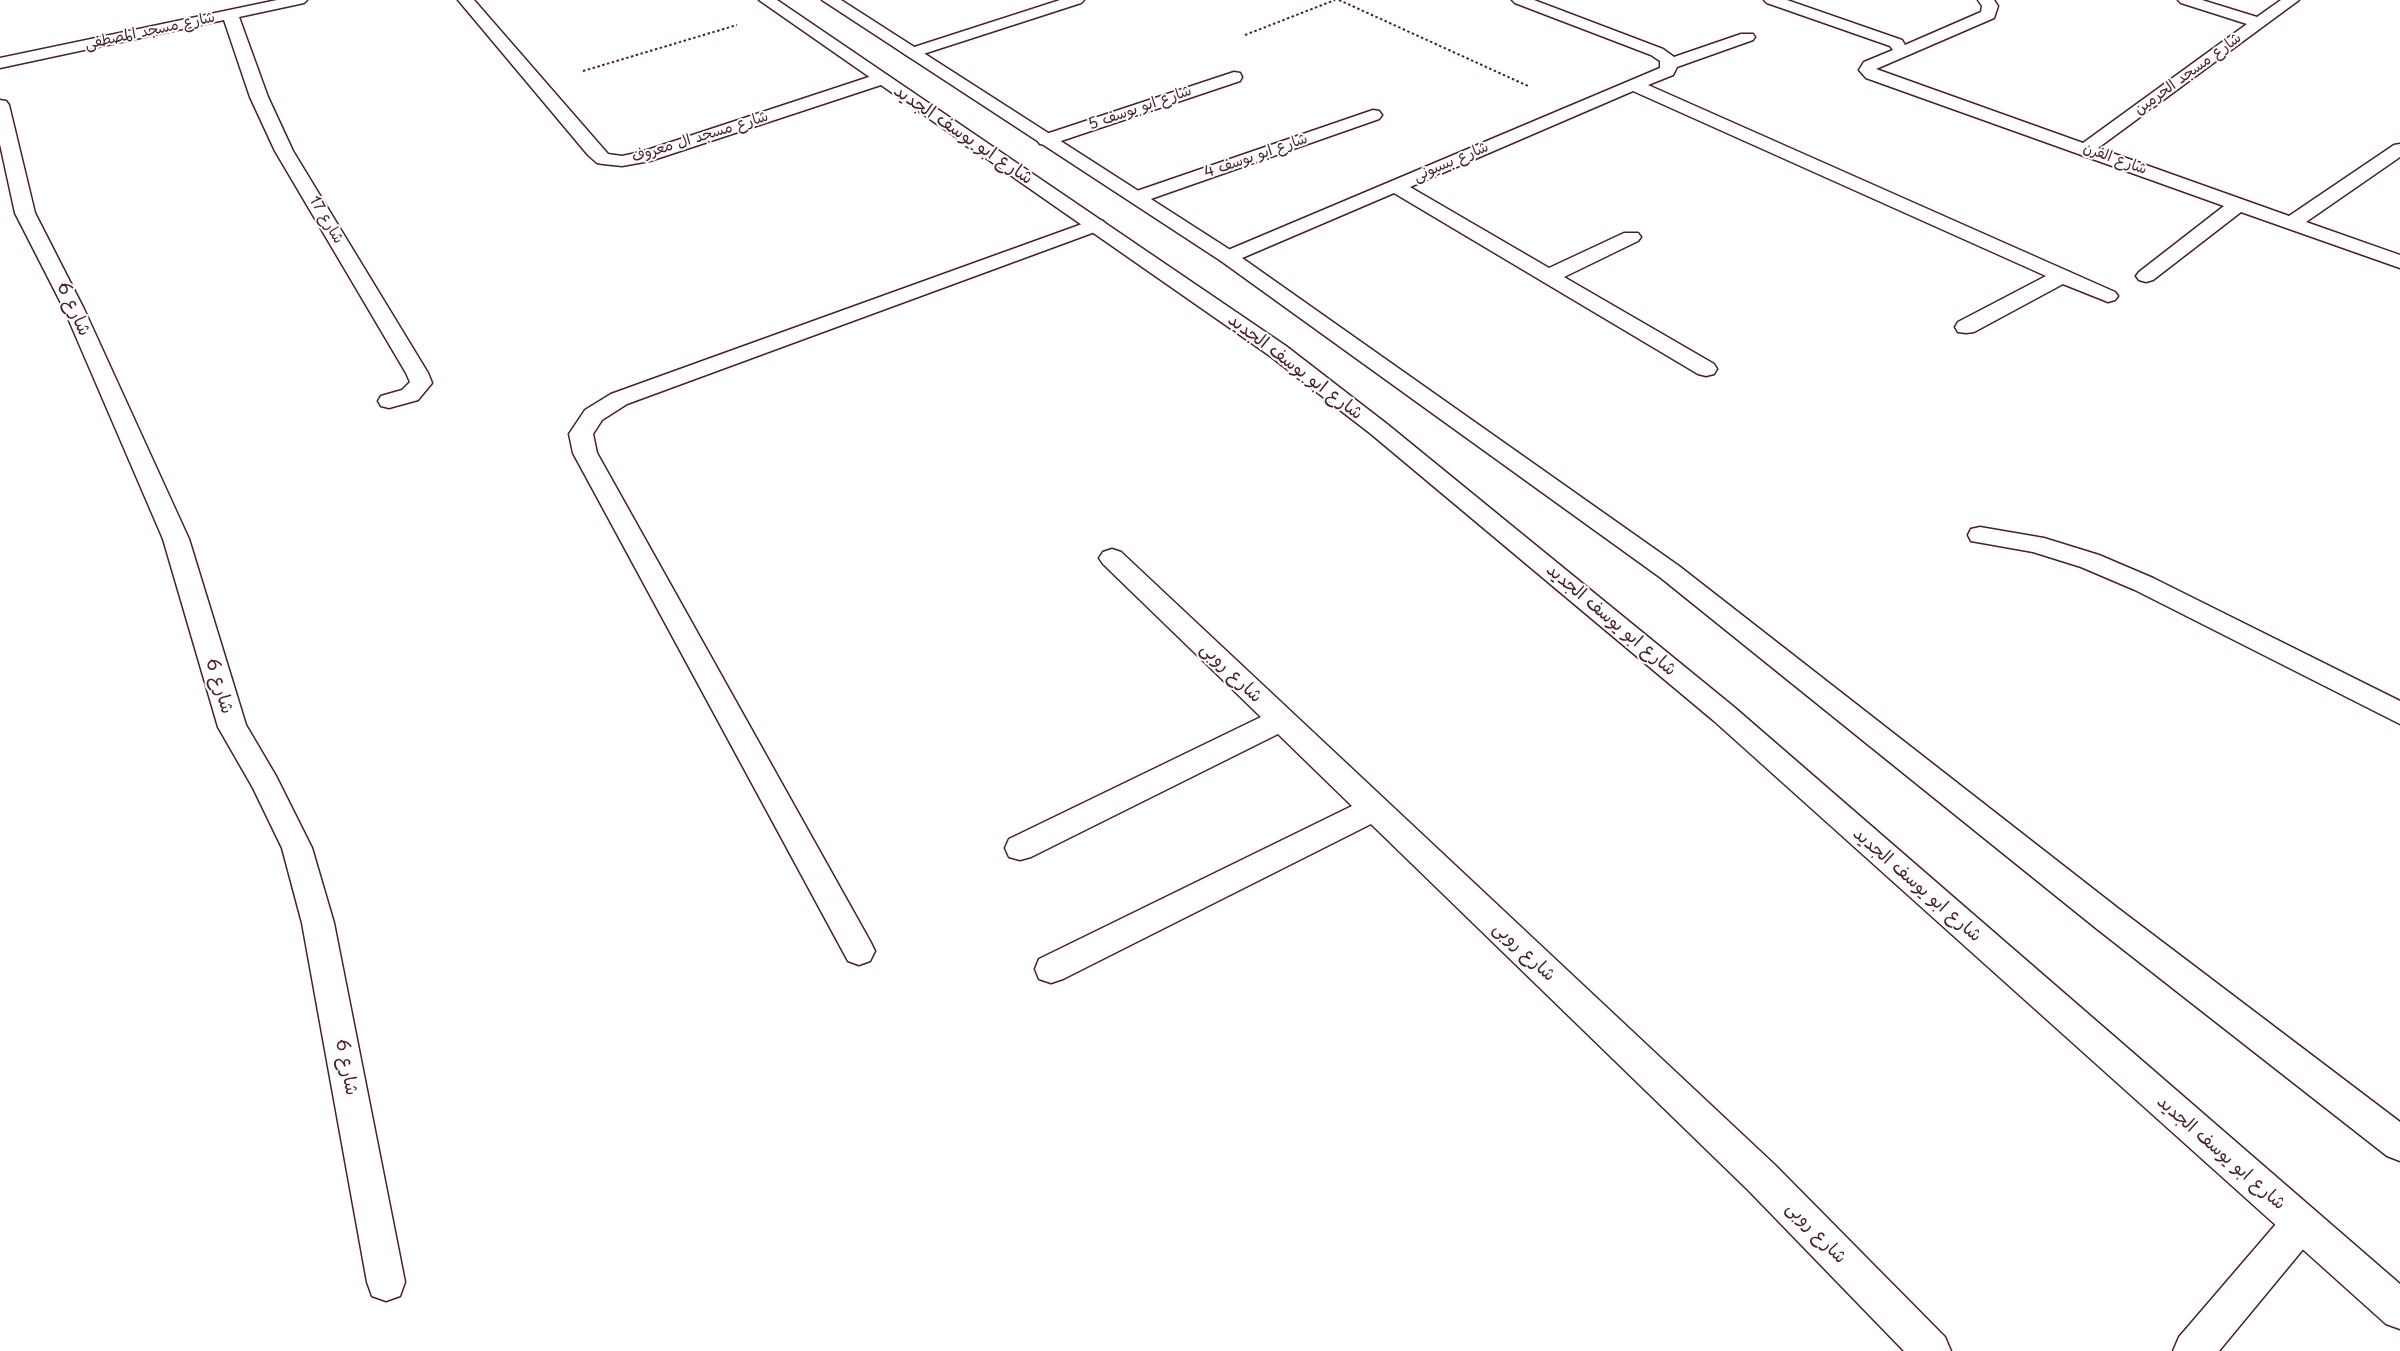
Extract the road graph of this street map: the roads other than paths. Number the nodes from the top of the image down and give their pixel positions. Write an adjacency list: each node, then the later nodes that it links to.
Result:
1 (299, 0): 11 (street, شارع مسجد المصطفى)
2 (466, 0): 19 (street, شارع مسجد ال معروف)
3 (830, 0): 15 (street)
4 (1076, 0): 15 (street)
5 (1520, 0): 17 (street)
6 (1772, 0): 14 (street)
7 (1986, 0): 14 (street)
8 (2186, 0): 12 (street)
9 (2291, 0): 12 (street, شارع مسجد الحرمين)
10 (775, 5): 19 (street, شارع ابو يوسف الجديد)
11 (230, 15): 16 (street, شارع مسجد المصطفى); 40 (street, شارع 17)
12 (2260, 23): 24 (street, شارع مسجد الحرمين)
13 (1747, 37): 17 (street, شارع بسيونى)
14 (1902, 52): 24 (street, شارع الفرن)
15 (912, 53): 23 (street)
16 (0, 63)
17 (1670, 64): 20 (street, شارع بسيونى)
18 (1234, 77): 23 (street, شارع ابو يوسف 5)
19 (881, 79): 30 (street, شارع ابو يوسف الجديد)
20 (1633, 85): 26 (street, شارع بسيونى); 35 (street)
21 (0, 105): 51 (street, شارع 6)
22 (1373, 115): 27 (street, شارع ابو يوسف 4)
23 (1046, 140): 27 (street)
24 (2086, 149): 28 (street, شارع الفرن)
25 (2400, 149): 29 (street)
26 (1395, 186): 32 (street, شارع بسيونى); 34 (street)
27 (1138, 197): 32 (street)
28 (2239, 204): 29 (street, شارع الفرن); 36 (street)
29 (2292, 223): 33 (street, شارع الفرن)
30 (1096, 225): 47 (street); 50 (street, شارع ابو يوسف الجديد)
31 (1631, 237): 34 (street)
32 (1228, 257): 49 (street)
33 (2400, 262)
34 (1549, 276): 39 (street)
35 (2062, 276): 37 (street); 38 (street)
36 (2146, 276)
37 (2108, 296)
38 (1966, 327)
39 (1706, 369)
40 (388, 401)
41 (1980, 535): 43 (street)
42 (1112, 558): 44 (street, شارع روبى)
43 (2400, 713)
44 (1280, 720): 45 (street, شارع روبى); 46 (street)
45 (1373, 809): 48 (street); 53 (street, شارع روبى)
46 (1020, 848)
47 (859, 951)
48 (1051, 969)
49 (2400, 1144)
50 (2301, 1223): 52 (street, شارع ابو يوسف الجديد); 54 (street)
51 (386, 1282)
52 (2400, 1310)
53 (1931, 1351)
54 (2193, 1351)

